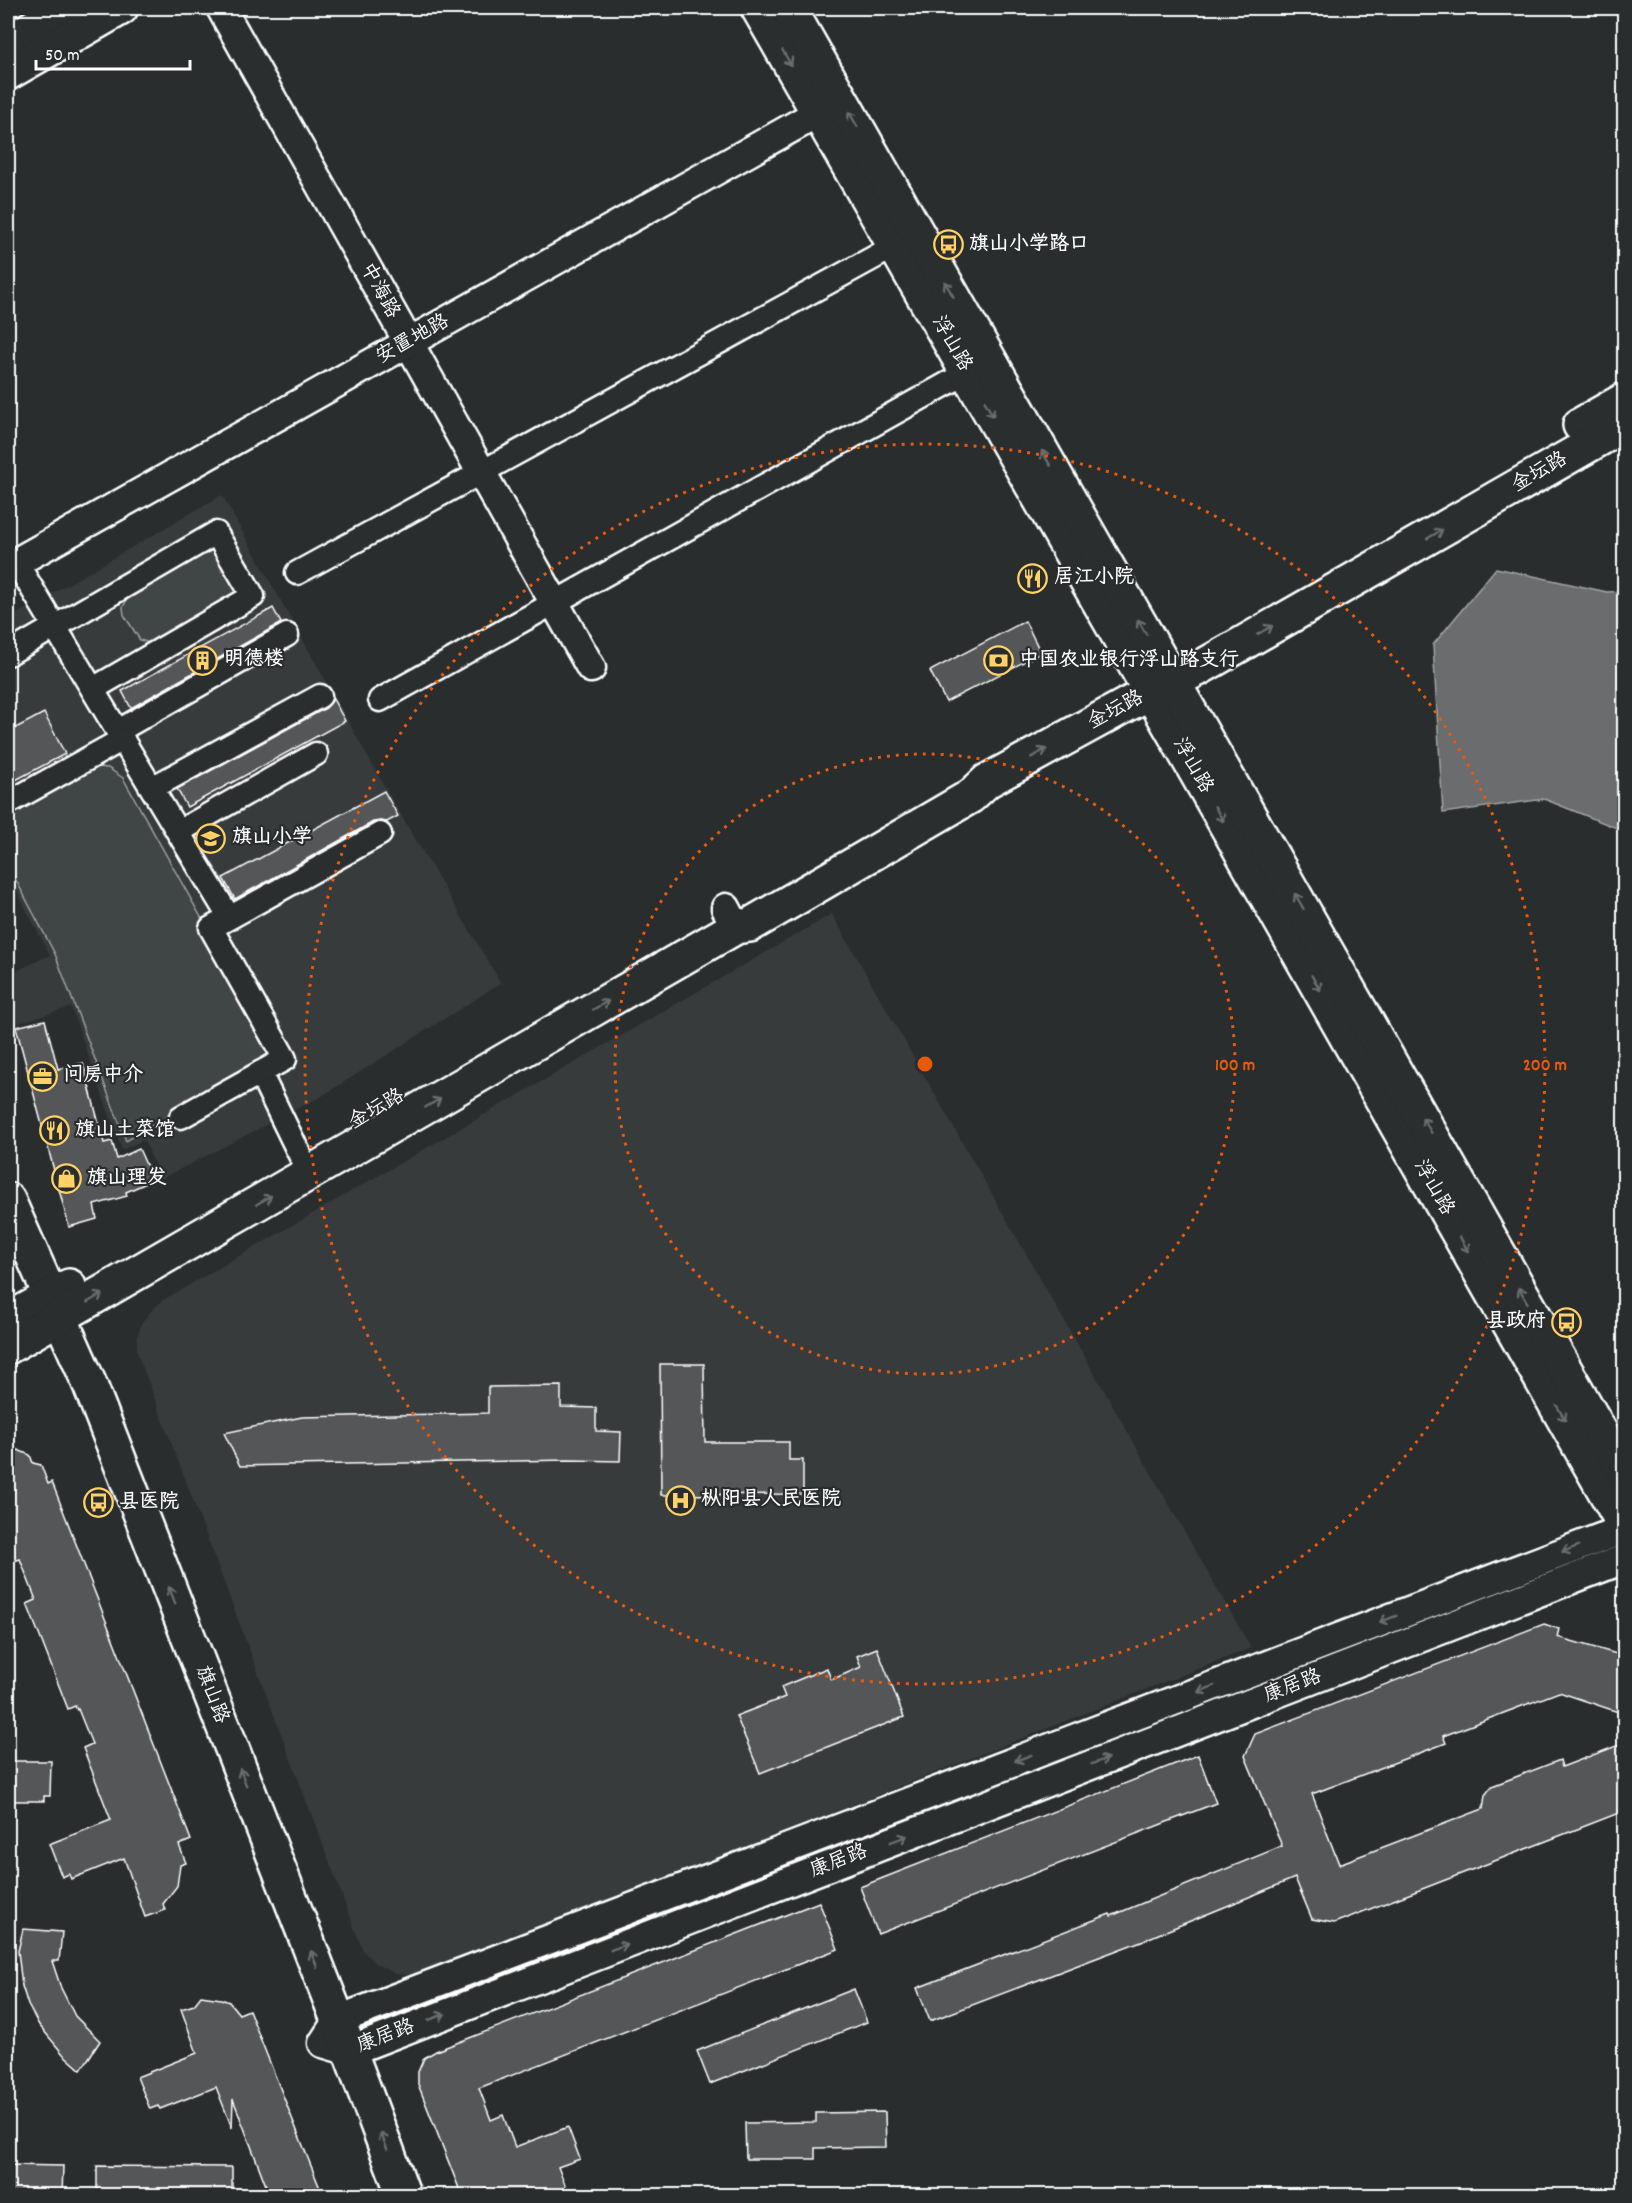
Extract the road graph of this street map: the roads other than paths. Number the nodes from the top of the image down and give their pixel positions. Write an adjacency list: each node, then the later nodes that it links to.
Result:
1 (66, 8): 6 (main road)
2 (121, 8): 7 (main road)
3 (221, 8): 10 (street, 中海路)
4 (758, 8): 8 (main road, 浮山路, one-way to 8)
5 (789, 8): 22 (main road, 浮山路, one-way to 5)
6 (8, 42)
7 (8, 73)
8 (818, 113): 9 (main road, 浮山路); 10 (street, 安置地路)
9 (894, 246): 11 (main road, 浮山路); 14 (street)
10 (408, 343): 14 (street, 中海路); 15 (street, 安置地路)
11 (968, 372): 17 (street); 22 (main road, 浮山路, one-way to 22)
12 (1624, 400): 22 (main road, 金坛路)
13 (1624, 425): 22 (main road, 金坛路, one-way to 13)
14 (482, 472): 16 (street); 17 (street, 中海路)
15 (12, 564): 18 (street)
16 (297, 573)
17 (555, 603): 21 (street, 中海路); 25 (street)
18 (55, 627): 20 (street); 23 (street); 23 (street)
19 (287, 635): 26 (street)
20 (8, 654)
21 (591, 668)
22 (1156, 677): 33 (main road, 金坛路); 41 (main road, 浮山路, one-way to 22); 42 (main road, 浮山路, one-way to 42)
23 (93, 689): 26 (street)
24 (320, 696): 28 (street)
25 (380, 700)
26 (120, 735): 28 (street); 29 (street)
27 (316, 754): 30 (street)
28 (152, 788): 30 (street)
29 (8, 803)
30 (178, 832): 32 (street)
31 (380, 834): 32 (street)
32 (229, 917): 34 (street)
33 (731, 917): 36 (main road, 金坛路); 39 (main road, 金坛路, one-way to 33)
34 (260, 1073): 35 (street); 36 (street)
35 (181, 1117)
36 (300, 1155): 39 (main road, 金坛路)
37 (8, 1200): 39 (main road, 旗山路)
38 (8, 1250): 39 (main road, 旗山路)
39 (38, 1314): 40 (main road, 金坛路); 44 (main road, 旗山路)
40 (8, 1347)
41 (1624, 1473)
42 (1624, 1527): 44 (street, 康居路, one-way to 44)
43 (1624, 1559): 44 (street, 康居路, one-way to 43)
44 (337, 2038): 45 (main road, 旗山路); 46 (main road, 旗山路, one-way to 44)
45 (382, 2196)
46 (405, 2196)

